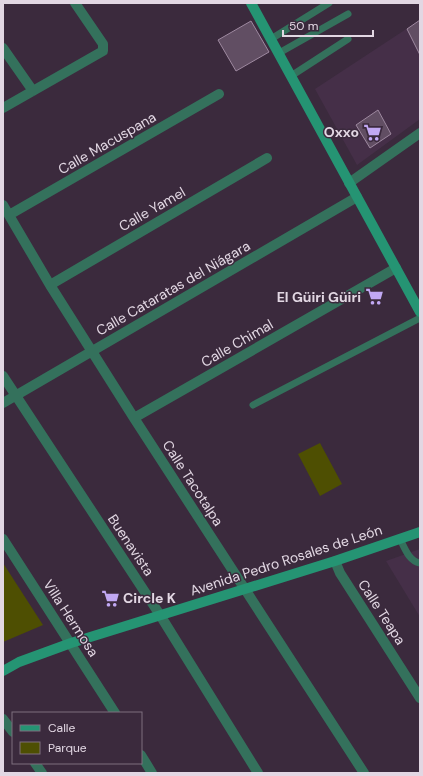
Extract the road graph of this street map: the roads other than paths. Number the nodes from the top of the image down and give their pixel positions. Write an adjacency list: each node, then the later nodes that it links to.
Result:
1 (75, 3): 10 (street)
2 (251, 3): 5 (main road)
3 (329, 3): 5 (lane)
4 (348, 14): 8 (lane)
5 (271, 39): 8 (main road)
6 (348, 39): 9 (lane)
7 (3, 48): 10 (street)
8 (278, 54): 9 (main road)
9 (291, 76): 15 (main road)
10 (33, 91): 12 (street)
11 (219, 94): 18 (street, Calle Macuspana)
12 (3, 108)
13 (420, 133): 15 (street)
14 (267, 158): 20 (street, Calle Yamel)
15 (349, 183): 16 (main road)
16 (357, 197): 19 (main road); 22 (street, Calle Cataratas del Niágara)
17 (3, 205): 18 (street, Calle Tacotalpa)
18 (9, 215): 20 (street, Calle Tacotalpa)
19 (396, 268): 21 (main road); 27 (street, Calle Chimal)
20 (50, 285): 22 (street, Calle Tacotalpa)
21 (419, 312): 26 (lane)
22 (92, 351): 24 (street, Calle Cataratas del Niágara); 27 (street, Calle Tacotalpa)
23 (3, 376): 24 (street, Buenavista)
24 (15, 396): 25 (street, Calle Cataratas del Niágara); 34 (street, Buenavista)
25 (3, 403)
26 (253, 405)
27 (134, 418): 33 (street, Calle Tacotalpa)
28 (420, 532): 30 (main road, Avenida Pedro Rosales de León)
29 (3, 539): 35 (street, Villa Hermosa)
30 (400, 539): 31 (main road, Avenida Pedro Rosales de León); 32 (lane)
31 (335, 561): 33 (main road, Avenida Pedro Rosales de León); 37 (street, Calle Teapa)
32 (420, 563)
33 (246, 588): 34 (main road, Avenida Pedro Rosales de León); 46 (street, Calle Tacotalpa)
34 (160, 615): 35 (main road, Avenida Pedro Rosales de León); 45 (street, Buenavista)
35 (71, 643): 36 (main road, Avenida Pedro Rosales de León); 38 (street, Villa Hermosa)
36 (3, 671)
37 (420, 698)
38 (114, 712)
39 (3, 719): 40 (street)
40 (12, 731)
41 (142, 757): 44 (street)
42 (36, 764): 43 (street)
43 (42, 773)
44 (152, 773)
45 (258, 773)
46 (364, 773)

